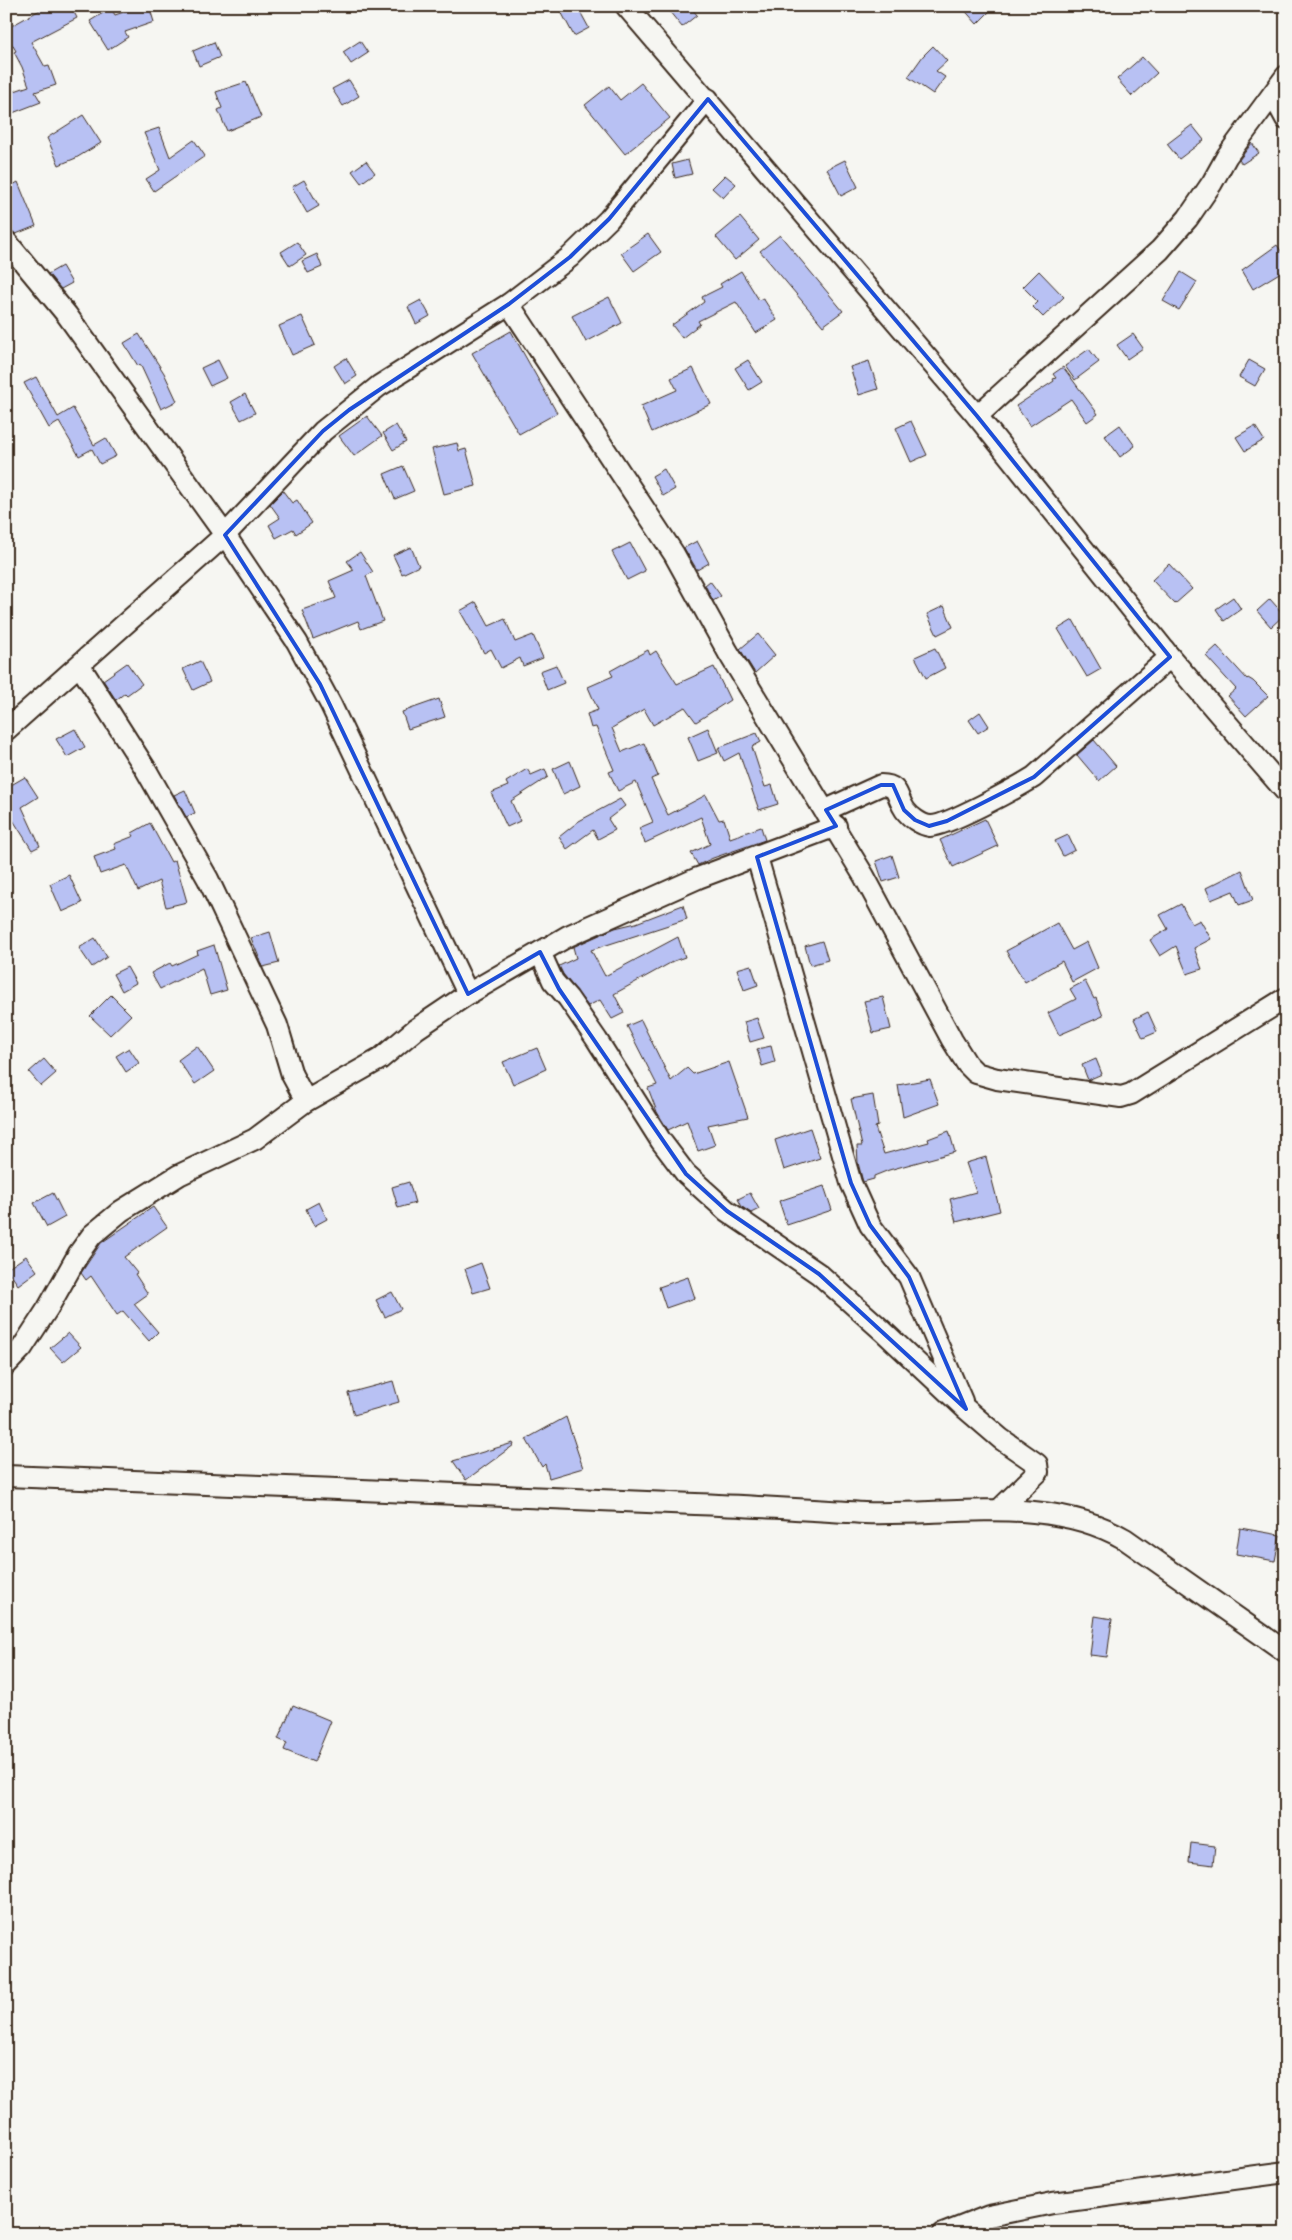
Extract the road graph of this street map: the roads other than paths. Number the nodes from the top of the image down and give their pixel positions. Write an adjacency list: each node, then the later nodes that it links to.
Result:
1 (626, 6): 4 (street)
2 (1286, 76): 3 (street)
3 (1273, 95): 5 (street); 8 (street)
4 (708, 99): 7 (street); 8 (street)
5 (1286, 119)
6 (6, 241): 9 (street)
7 (510, 304): 9 (street); 14 (street)
8 (977, 416): 10 (street)
9 (225, 535): 11 (street); 17 (street)
10 (1170, 657): 13 (street); 14 (street)
11 (80, 666): 12 (street); 19 (street)
12 (6, 730)
13 (1286, 792)
14 (831, 818): 15 (street); 18 (street)
15 (757, 857): 16 (street); 21 (street)
16 (540, 952): 17 (street); 21 (street)
17 (468, 994): 19 (street)
18 (1286, 998)
19 (306, 1101): 20 (street)
20 (6, 1365)
21 (966, 1409): 23 (street)
22 (6, 1476): 23 (street)
23 (999, 1510): 24 (street)
24 (1286, 1652)
25 (1286, 2172): 26 (street)
26 (944, 2234)

